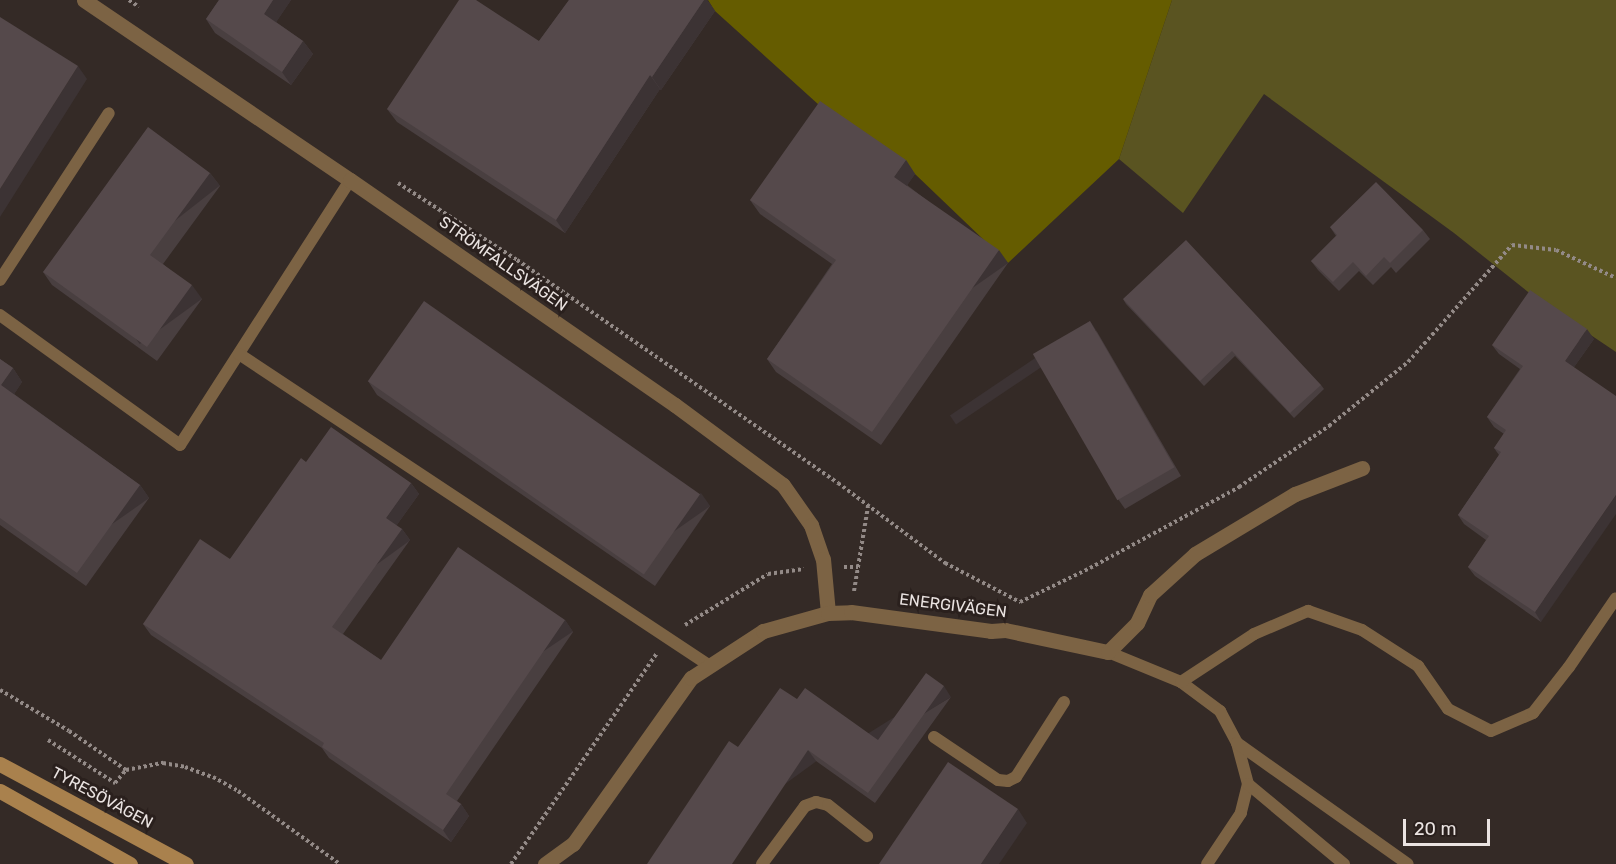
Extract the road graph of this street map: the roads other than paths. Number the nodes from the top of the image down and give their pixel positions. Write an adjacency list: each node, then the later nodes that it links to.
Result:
1 (84, 0): 3 (street, STRÖMFALLSVÄGEN)
2 (109, 113): 4 (lane)
3 (350, 180): 6 (lane); 9 (street, STRÖMFALLSVÄGEN)
4 (0, 280)
5 (0, 315): 6 (lane)
6 (239, 354): 11 (lane)
7 (1362, 468): 10 (street)
8 (1616, 598): 12 (lane)
9 (828, 613): 10 (street, ENERGIVÄGEN); 11 (street, ENERGIVÄGEN)
10 (1108, 652): 12 (lane)
11 (710, 666): 20 (street, ENERGIVÄGEN)
12 (1181, 682): 15 (lane)
13 (1064, 702): 14 (lane)
14 (934, 737)
15 (1237, 743): 17 (lane); 28 (lane)
16 (0, 764): 22 (main road, TYRESÖVÄGEN)
17 (1248, 784): 26 (lane); 27 (lane)
18 (0, 791): 21 (main road)
19 (867, 836): 25 (lane)
20 (573, 844): 23 (street, ENERGIVÄGEN); 24 (street, ENERGIVÄGEN)
21 (130, 864)
22 (186, 864)
23 (546, 864)
24 (569, 864)
25 (762, 864)
26 (1207, 864)
27 (1344, 864)
28 (1408, 864)

